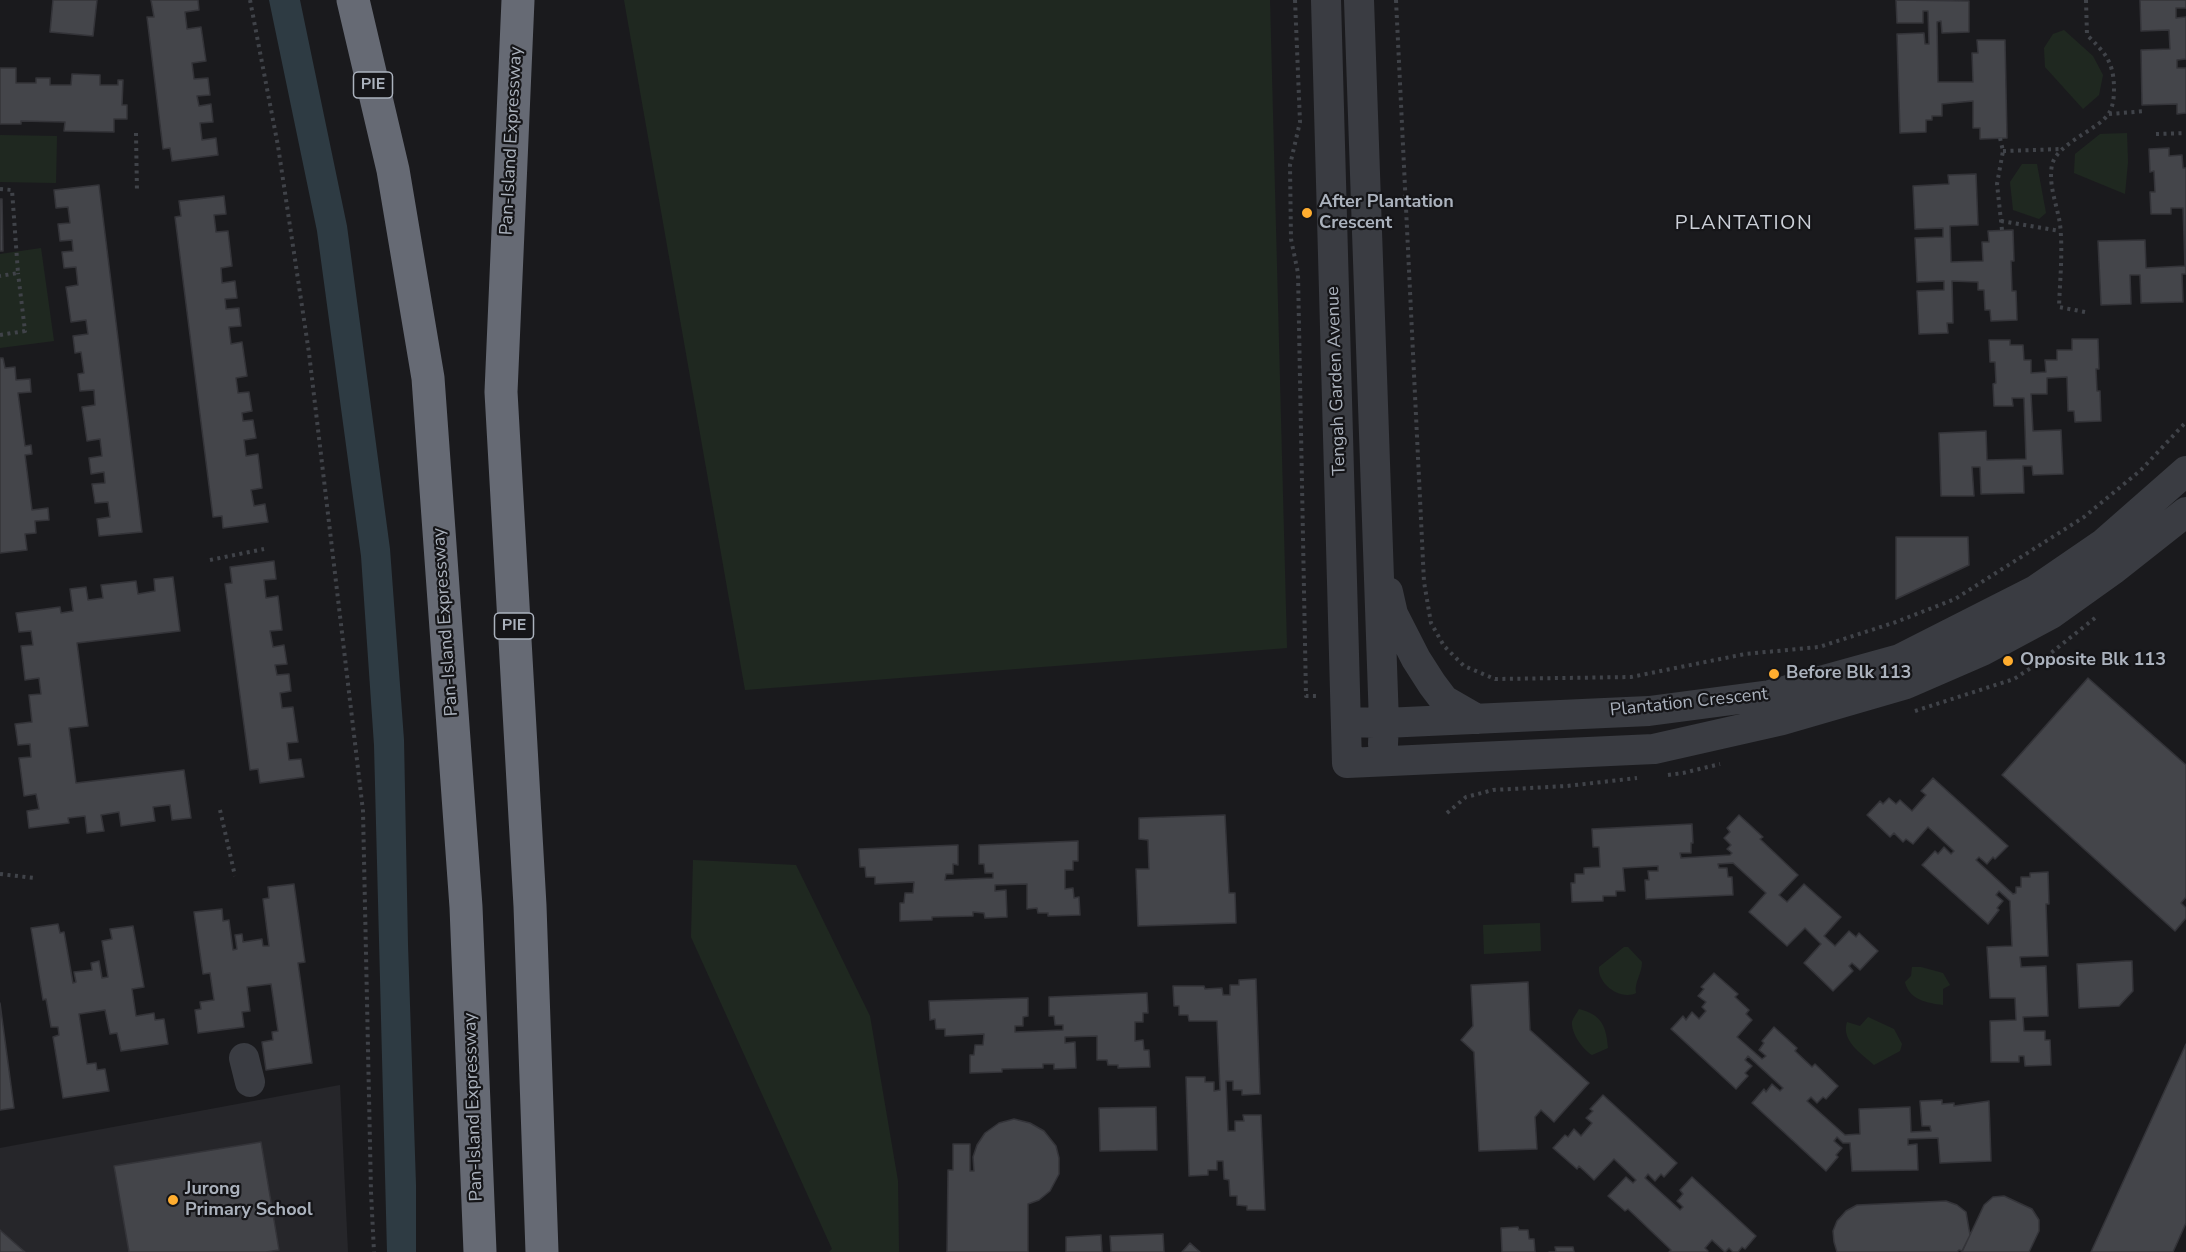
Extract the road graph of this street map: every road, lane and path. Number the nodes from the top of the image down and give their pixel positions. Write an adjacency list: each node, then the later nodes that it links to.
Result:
1 (250, 0): 42 (path)
2 (353, 0): 43 (highway, Pan-Island Expressway / PIE)
3 (518, 0): 44 (highway, Pan-Island Expressway / PIE)
4 (1295, 0): 32 (path)
5 (1326, 0): 34 (street, Tengah Garden Avenue)
6 (1359, 0): 30 (street, Tengah Garden Avenue)
7 (1396, 0): 26 (path)
8 (2086, 0): 10 (path)
9 (2146, 111): 10 (path)
10 (2109, 114): 15 (path)
11 (136, 133): 18 (path)
12 (2186, 133): 13 (path)
13 (2156, 134)
14 (2000, 138): 16 (path)
15 (2063, 149): 16 (path); 21 (path)
16 (2003, 151): 19 (path)
17 (0, 189): 22 (path)
18 (137, 193)
19 (2001, 222): 20 (path); 21 (path)
20 (2002, 230)
21 (2060, 231): 24 (path)
22 (18, 273): 23 (path); 25 (path)
23 (0, 276)
24 (2085, 312)
25 (0, 335)
26 (2186, 422)
27 (2186, 471): 33 (street, Plantation Crescent)
28 (2186, 512): 36 (street, Plantation Crescent)
29 (264, 549): 31 (path)
30 (1378, 555): 33 (street); 35 (street, Tengah Garden Avenue)
31 (210, 560)
32 (1306, 696)
33 (1477, 719): 35 (street, Plantation Crescent)
34 (1346, 722): 35 (street, Plantation Crescent); 37 (street, Tengah Garden Avenue)
35 (1384, 723): 36 (street, Tengah Garden Avenue)
36 (1382, 761): 37 (street, Plantation Crescent)
37 (1347, 763)
38 (220, 810): 40 (path)
39 (0, 874): 41 (path)
40 (235, 876)
41 (34, 878)
42 (374, 1252)
43 (480, 1252)
44 (542, 1252)

